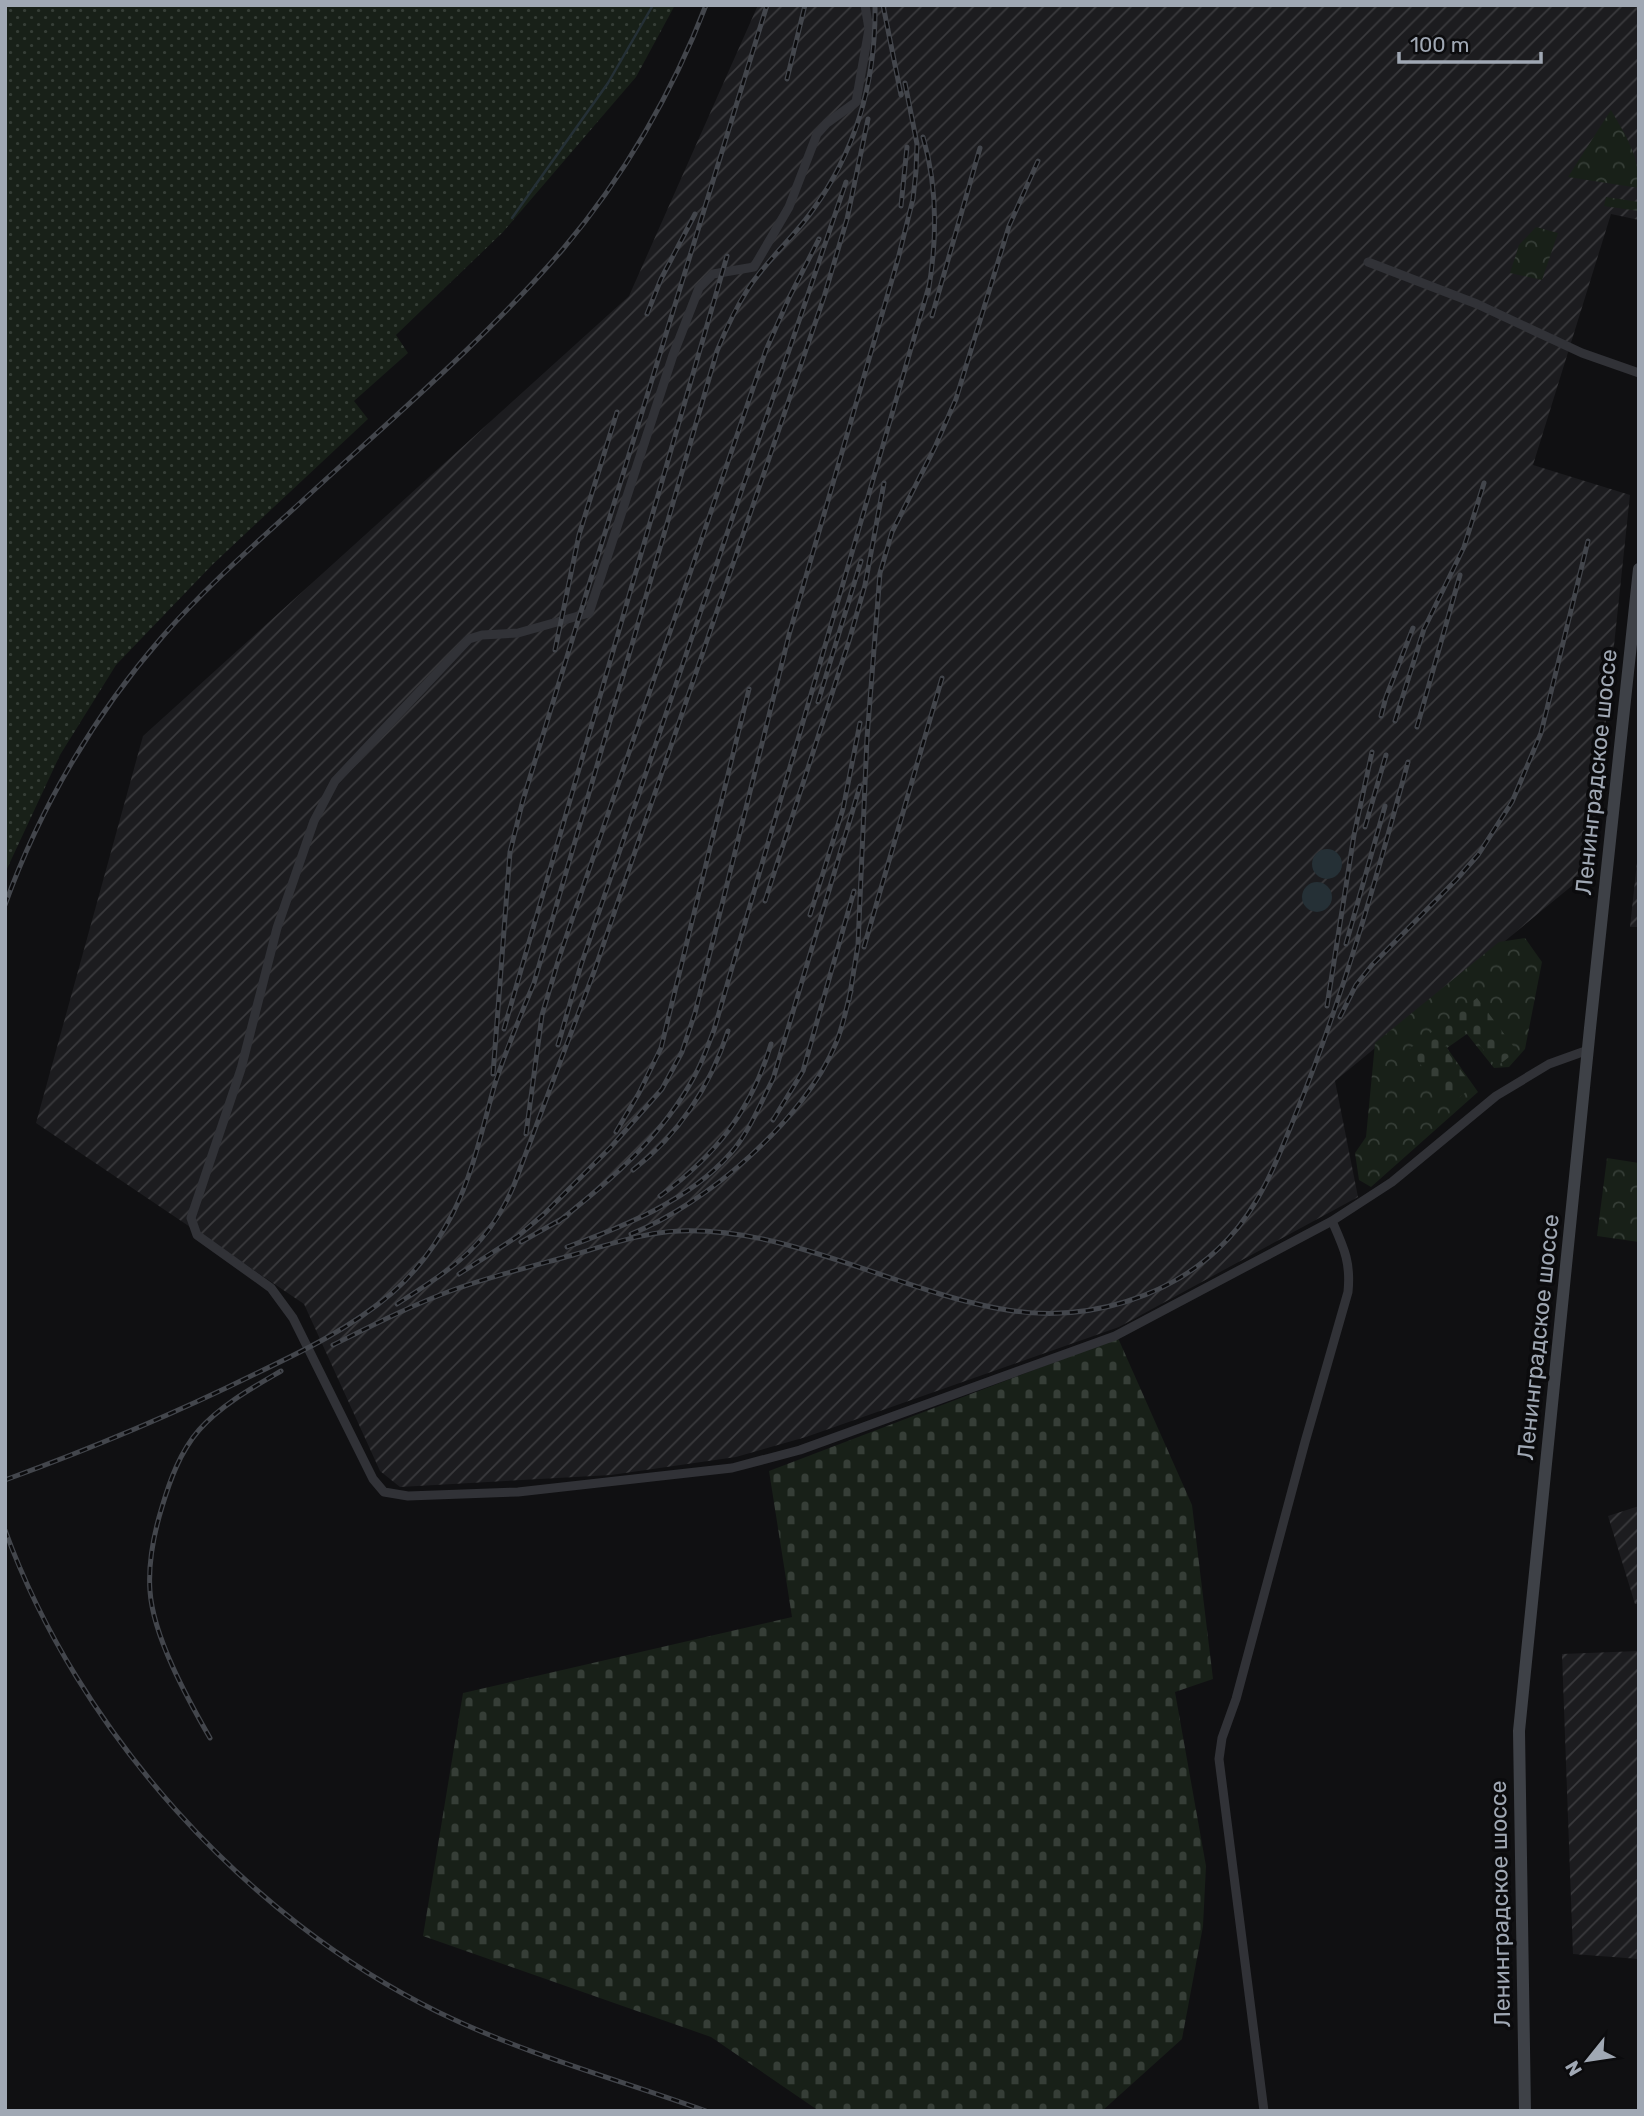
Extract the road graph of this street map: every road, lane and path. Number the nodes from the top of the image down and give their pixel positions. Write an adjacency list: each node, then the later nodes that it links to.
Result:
1 (865, 5): 6 (street)
2 (1368, 262): 3 (street)
3 (1639, 373)
4 (1639, 569): 5 (main road, Ленинградское шоссе)
5 (1588, 1050): 6 (street); 8 (main road, Ленинградское шоссе)
6 (1332, 1221): 7 (street)
7 (1264, 2111)
8 (1525, 2111)

